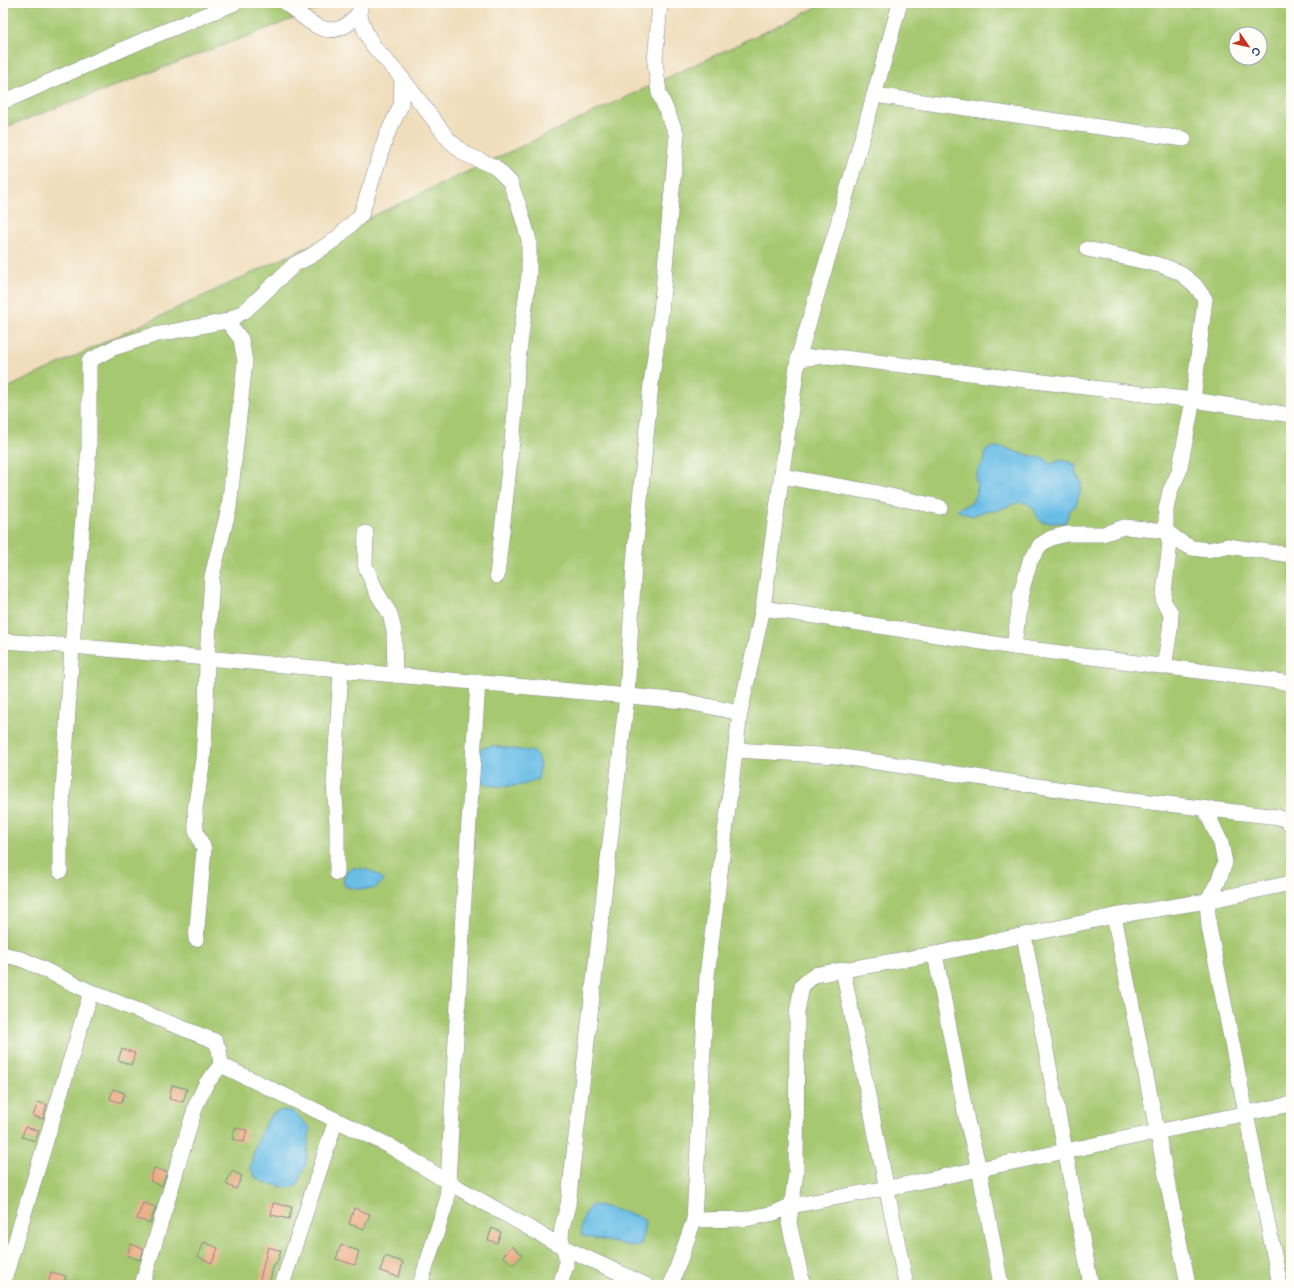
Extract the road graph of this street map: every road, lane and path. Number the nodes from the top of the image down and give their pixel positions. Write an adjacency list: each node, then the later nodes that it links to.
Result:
1 (235, 3): 8 (street)
2 (286, 3): 5 (street)
3 (660, 3): 31 (street)
4 (900, 3): 7 (street)
5 (360, 8): 6 (street)
6 (402, 78): 11 (street); 20 (street)
7 (874, 95): 9 (street); 12 (street)
8 (3, 102)
9 (1184, 139)
10 (1087, 249): 13 (street)
11 (227, 321): 23 (street); 25 (street)
12 (798, 359): 13 (street); 15 (street)
13 (1193, 400): 14 (street); 17 (street)
14 (1291, 415)
15 (781, 476): 16 (street); 21 (street)
16 (940, 507)
17 (1166, 531): 19 (street); 24 (street); 26 (street)
18 (366, 533): 28 (street)
19 (1291, 555)
20 (497, 576)
21 (763, 608): 24 (street); 32 (street)
22 (3, 642): 23 (street)
23 (72, 646): 25 (street); 36 (street)
24 (1014, 647): 26 (street)
25 (207, 658): 27 (street); 42 (street)
26 (1164, 667): 30 (street)
27 (341, 670): 28 (street); 37 (street)
28 (395, 675): 29 (street)
29 (478, 682): 31 (street); 54 (street)
30 (1291, 683)
31 (627, 696): 32 (street); 58 (street)
32 (740, 713): 33 (street)
33 (736, 750): 34 (street); 57 (street)
34 (1205, 809): 35 (street); 39 (street)
35 (1291, 825)
36 (60, 871)
37 (337, 873)
38 (1291, 883): 39 (street)
39 (1207, 901): 40 (street); 49 (street)
40 (1114, 916): 41 (street); 51 (street)
41 (1024, 936): 44 (street); 52 (street)
42 (196, 939)
43 (3, 954): 46 (street)
44 (935, 954): 45 (street); 53 (street)
45 (843, 970): 55 (street); 56 (street)
46 (91, 992): 47 (street); 59 (street)
47 (221, 1065): 50 (street); 60 (street)
48 (1291, 1104): 49 (street)
49 (1246, 1112): 51 (street); 71 (street)
50 (336, 1120): 54 (street); 61 (street)
51 (1156, 1131): 52 (street); 70 (street)
52 (1064, 1152): 53 (street); 69 (street)
53 (979, 1168): 55 (street); 68 (street)
54 (448, 1182): 58 (street); 62 (street)
55 (888, 1188): 56 (street); 67 (street)
56 (791, 1206): 57 (street); 66 (street)
57 (694, 1220): 65 (street)
58 (564, 1247): 63 (street); 64 (street)
59 (3, 1283)
60 (142, 1285)
61 (282, 1285)
62 (420, 1285)
63 (560, 1285)
64 (646, 1285)
65 (671, 1285)
66 (803, 1285)
67 (906, 1285)
68 (1001, 1285)
69 (1090, 1285)
70 (1188, 1285)
71 (1280, 1285)

